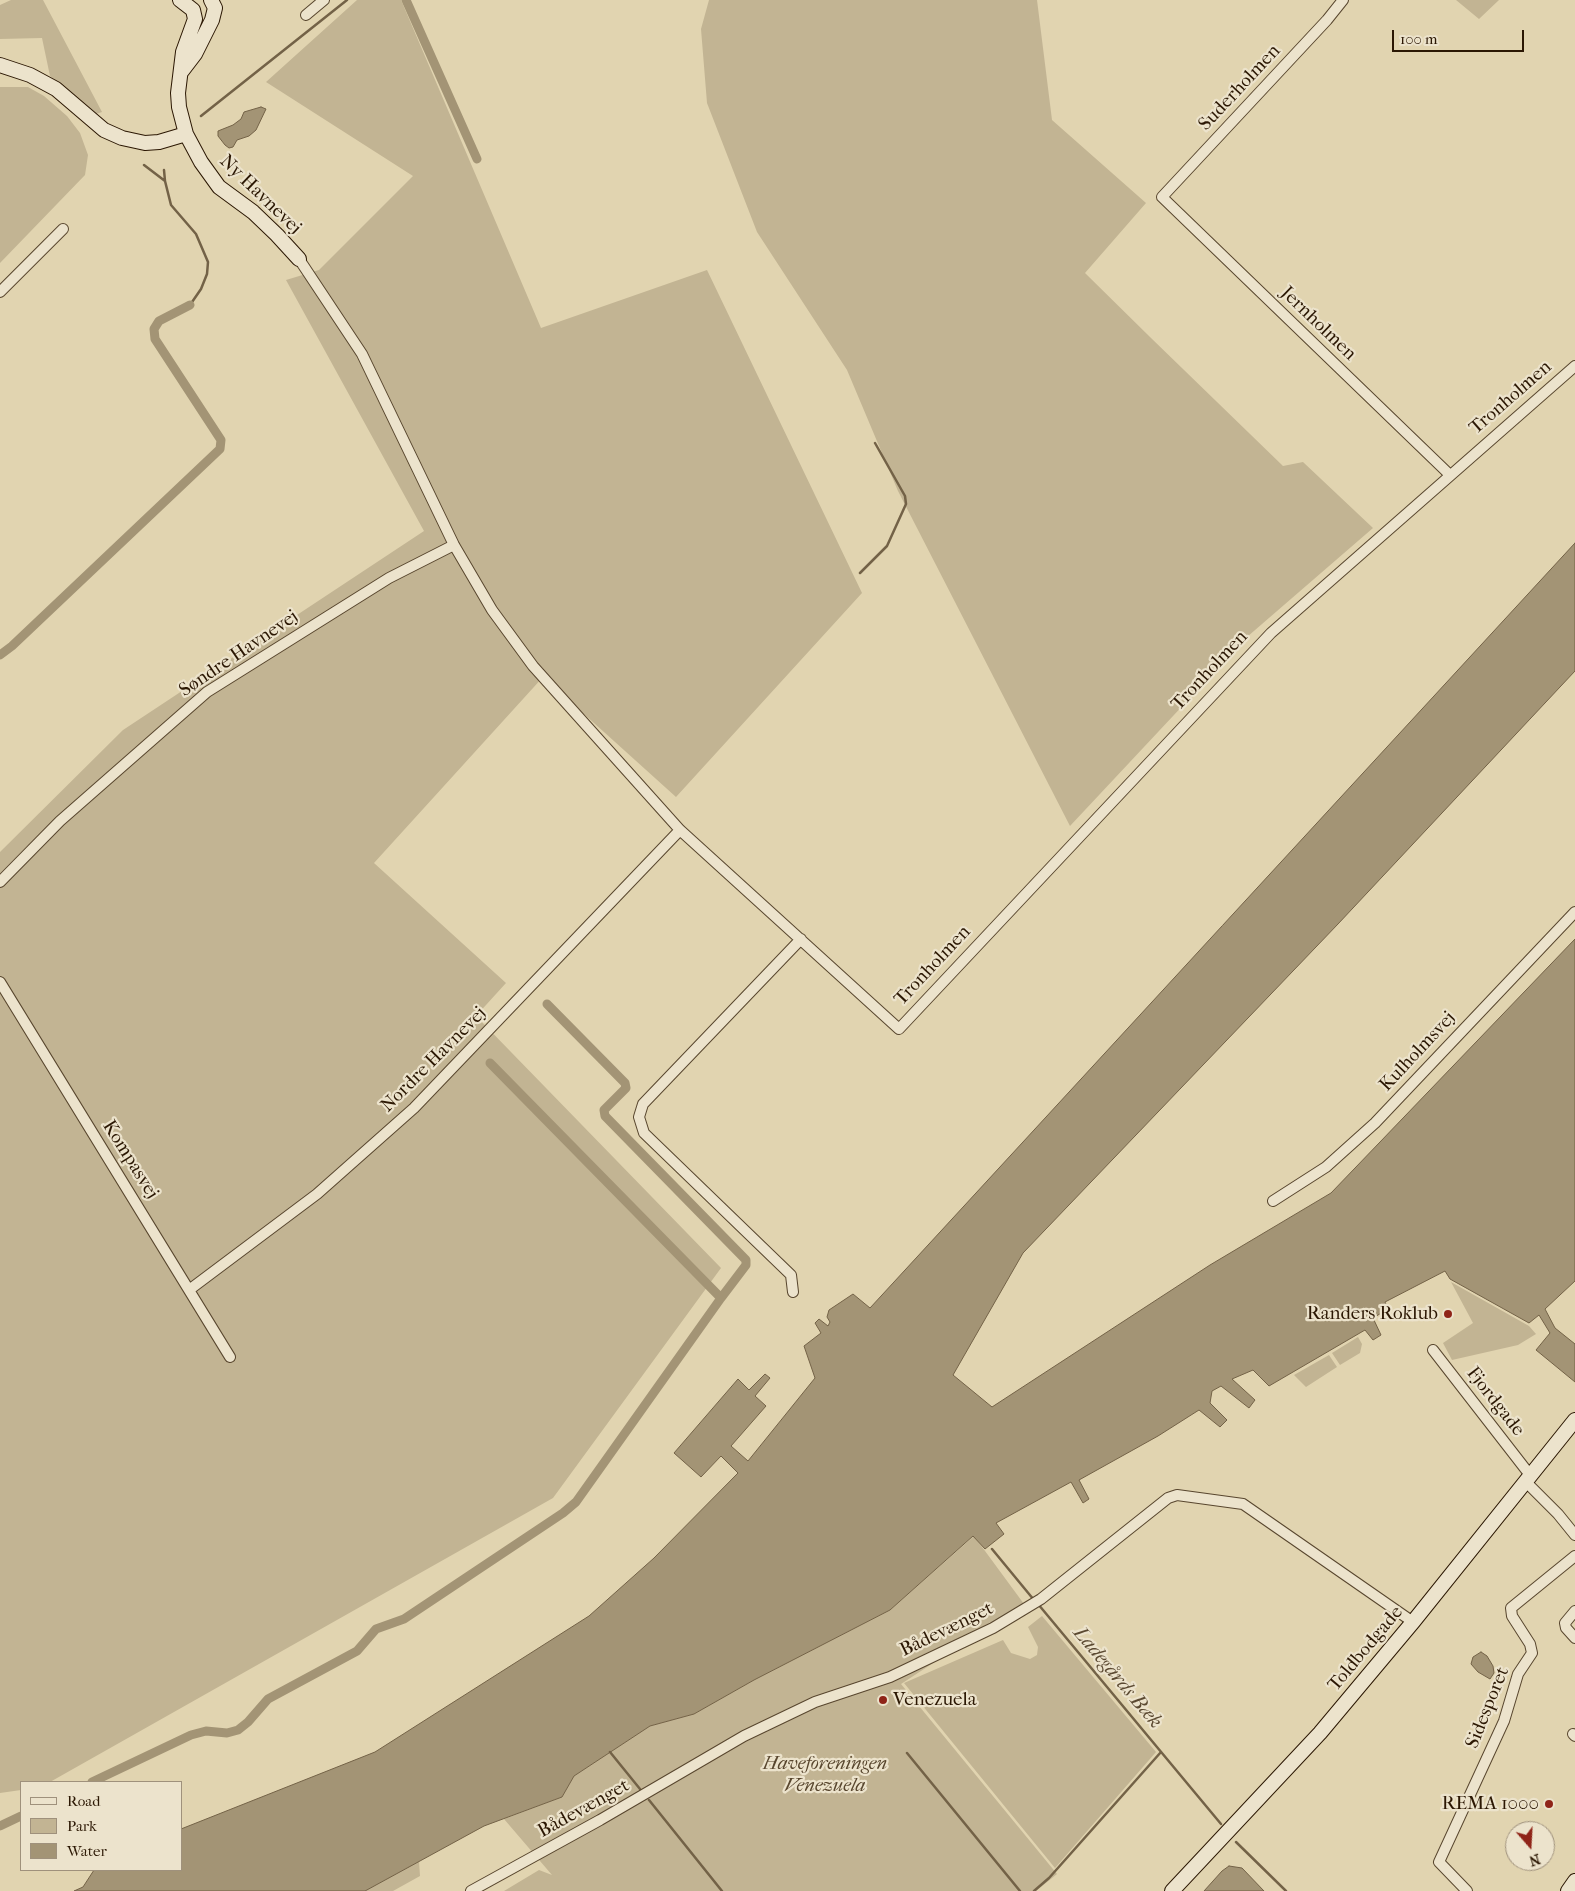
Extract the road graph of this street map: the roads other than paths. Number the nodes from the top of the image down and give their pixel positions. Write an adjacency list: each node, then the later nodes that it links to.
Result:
1 (180, 0): 7 (street, Ny Havnevej)
2 (211, 0): 7 (street, Ny Havnevej)
3 (324, 0): 5 (street)
4 (1343, 0): 9 (street, Suderholmen)
5 (306, 15)
6 (0, 65): 8 (street)
7 (182, 71): 8 (street, Ny Havnevej)
8 (186, 134): 11 (street, Ny Havnevej)
9 (1162, 197): 14 (street, Jernholmen)
10 (63, 229): 12 (street)
11 (299, 259): 15 (street)
12 (0, 292)
13 (1575, 366): 14 (street, Tronholmen)
14 (1450, 475): 19 (street, Tronholmen)
15 (454, 546): 16 (street); 17 (street, Søndre Havnevej)
16 (680, 830): 19 (street); 22 (street, Nordre Havnevej)
17 (0, 882)
18 (1575, 912): 21 (street, Kulholmsvej)
19 (802, 939): 23 (street)
20 (0, 982): 22 (street, Kompasvej)
21 (1273, 1201)
22 (189, 1290): 25 (street, Kompasvej)
23 (792, 1292)
24 (1433, 1350): 27 (street, Fjordgade)
25 (230, 1358)
26 (1575, 1420): 27 (street, Toldbodgade)
27 (1528, 1478): 28 (street, Fjordgade); 31 (street, Toldbodgade)
28 (1575, 1535)
29 (1575, 1556): 36 (street, Sidesporet)
30 (1575, 1611): 32 (street)
31 (1413, 1622): 34 (street, Bådevænget); 35 (street, Toldbodgade)
32 (1575, 1638)
33 (1575, 1881): 37 (street)
34 (471, 1891)
35 (1172, 1891)
36 (1467, 1891)
37 (1568, 1891)

